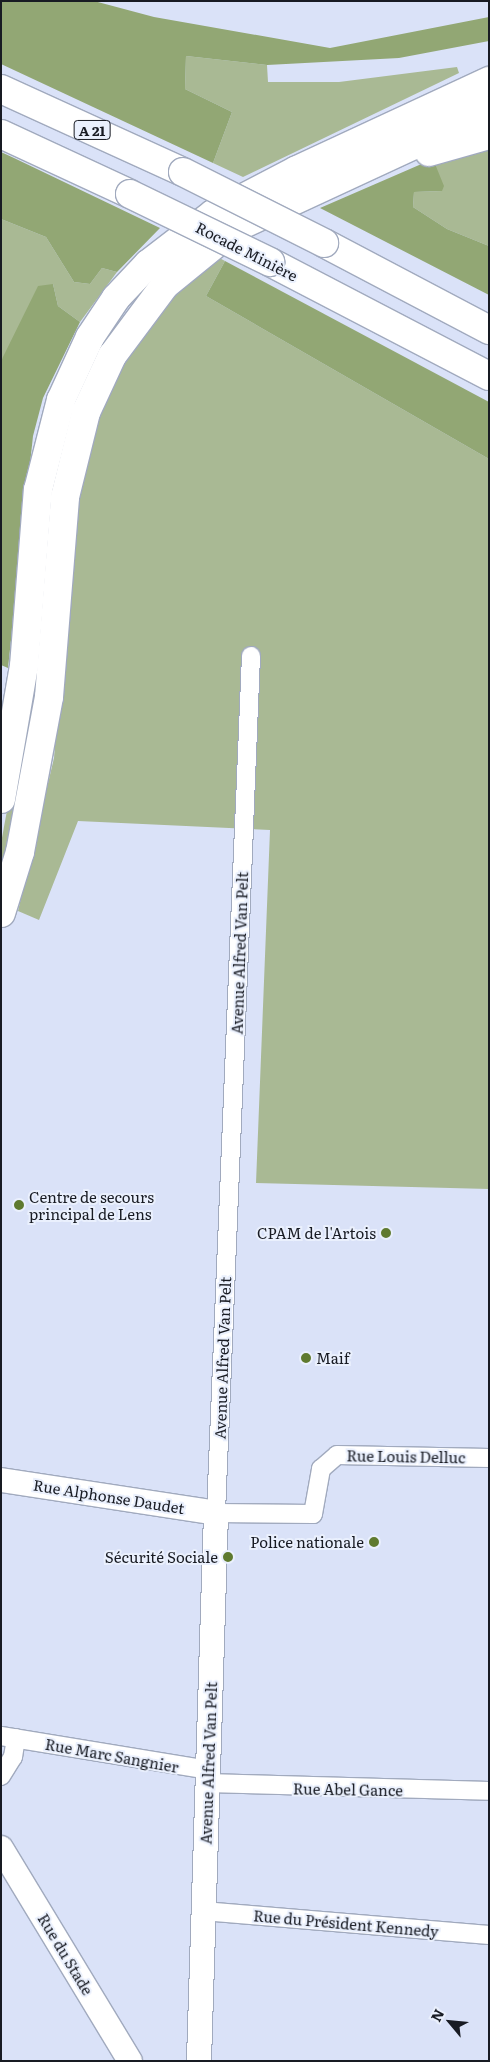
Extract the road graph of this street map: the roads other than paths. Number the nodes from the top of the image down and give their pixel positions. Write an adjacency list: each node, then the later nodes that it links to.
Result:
1 (489, 81): 10 (highway)
2 (1, 89): 7 (highway, A 21, bridge)
3 (489, 110): 6 (highway)
4 (1, 134): 8 (highway, Rocade Minière, bridge)
5 (489, 135): 6 (highway)
6 (315, 188): 11 (highway)
7 (489, 330)
8 (489, 376)
9 (251, 656): 14 (street, Avenue Alfred Van Pelt)
10 (1, 799)
11 (1, 913)
12 (489, 1458): 14 (street, Rue Louis Delluc)
13 (1, 1480): 14 (main road, Rue Alphonse Daudet)
14 (216, 1512): 17 (main road, Avenue Alfred Van Pelt)
15 (8, 1737): 16 (street, Rue Marc Sangnier); 17 (street, Rue Marc Sangnier)
16 (1, 1776)
17 (207, 1777): 18 (street, Rue Abel Gance); 20 (main road, Avenue Alfred Van Pelt)
18 (489, 1791)
19 (1, 1848): 22 (main road, Rue du Stade)
20 (203, 1911): 21 (street, Rue du Président Kennedy); 23 (main road, Avenue Alfred Van Pelt)
21 (489, 1935)
22 (130, 2061)
23 (199, 2061)

